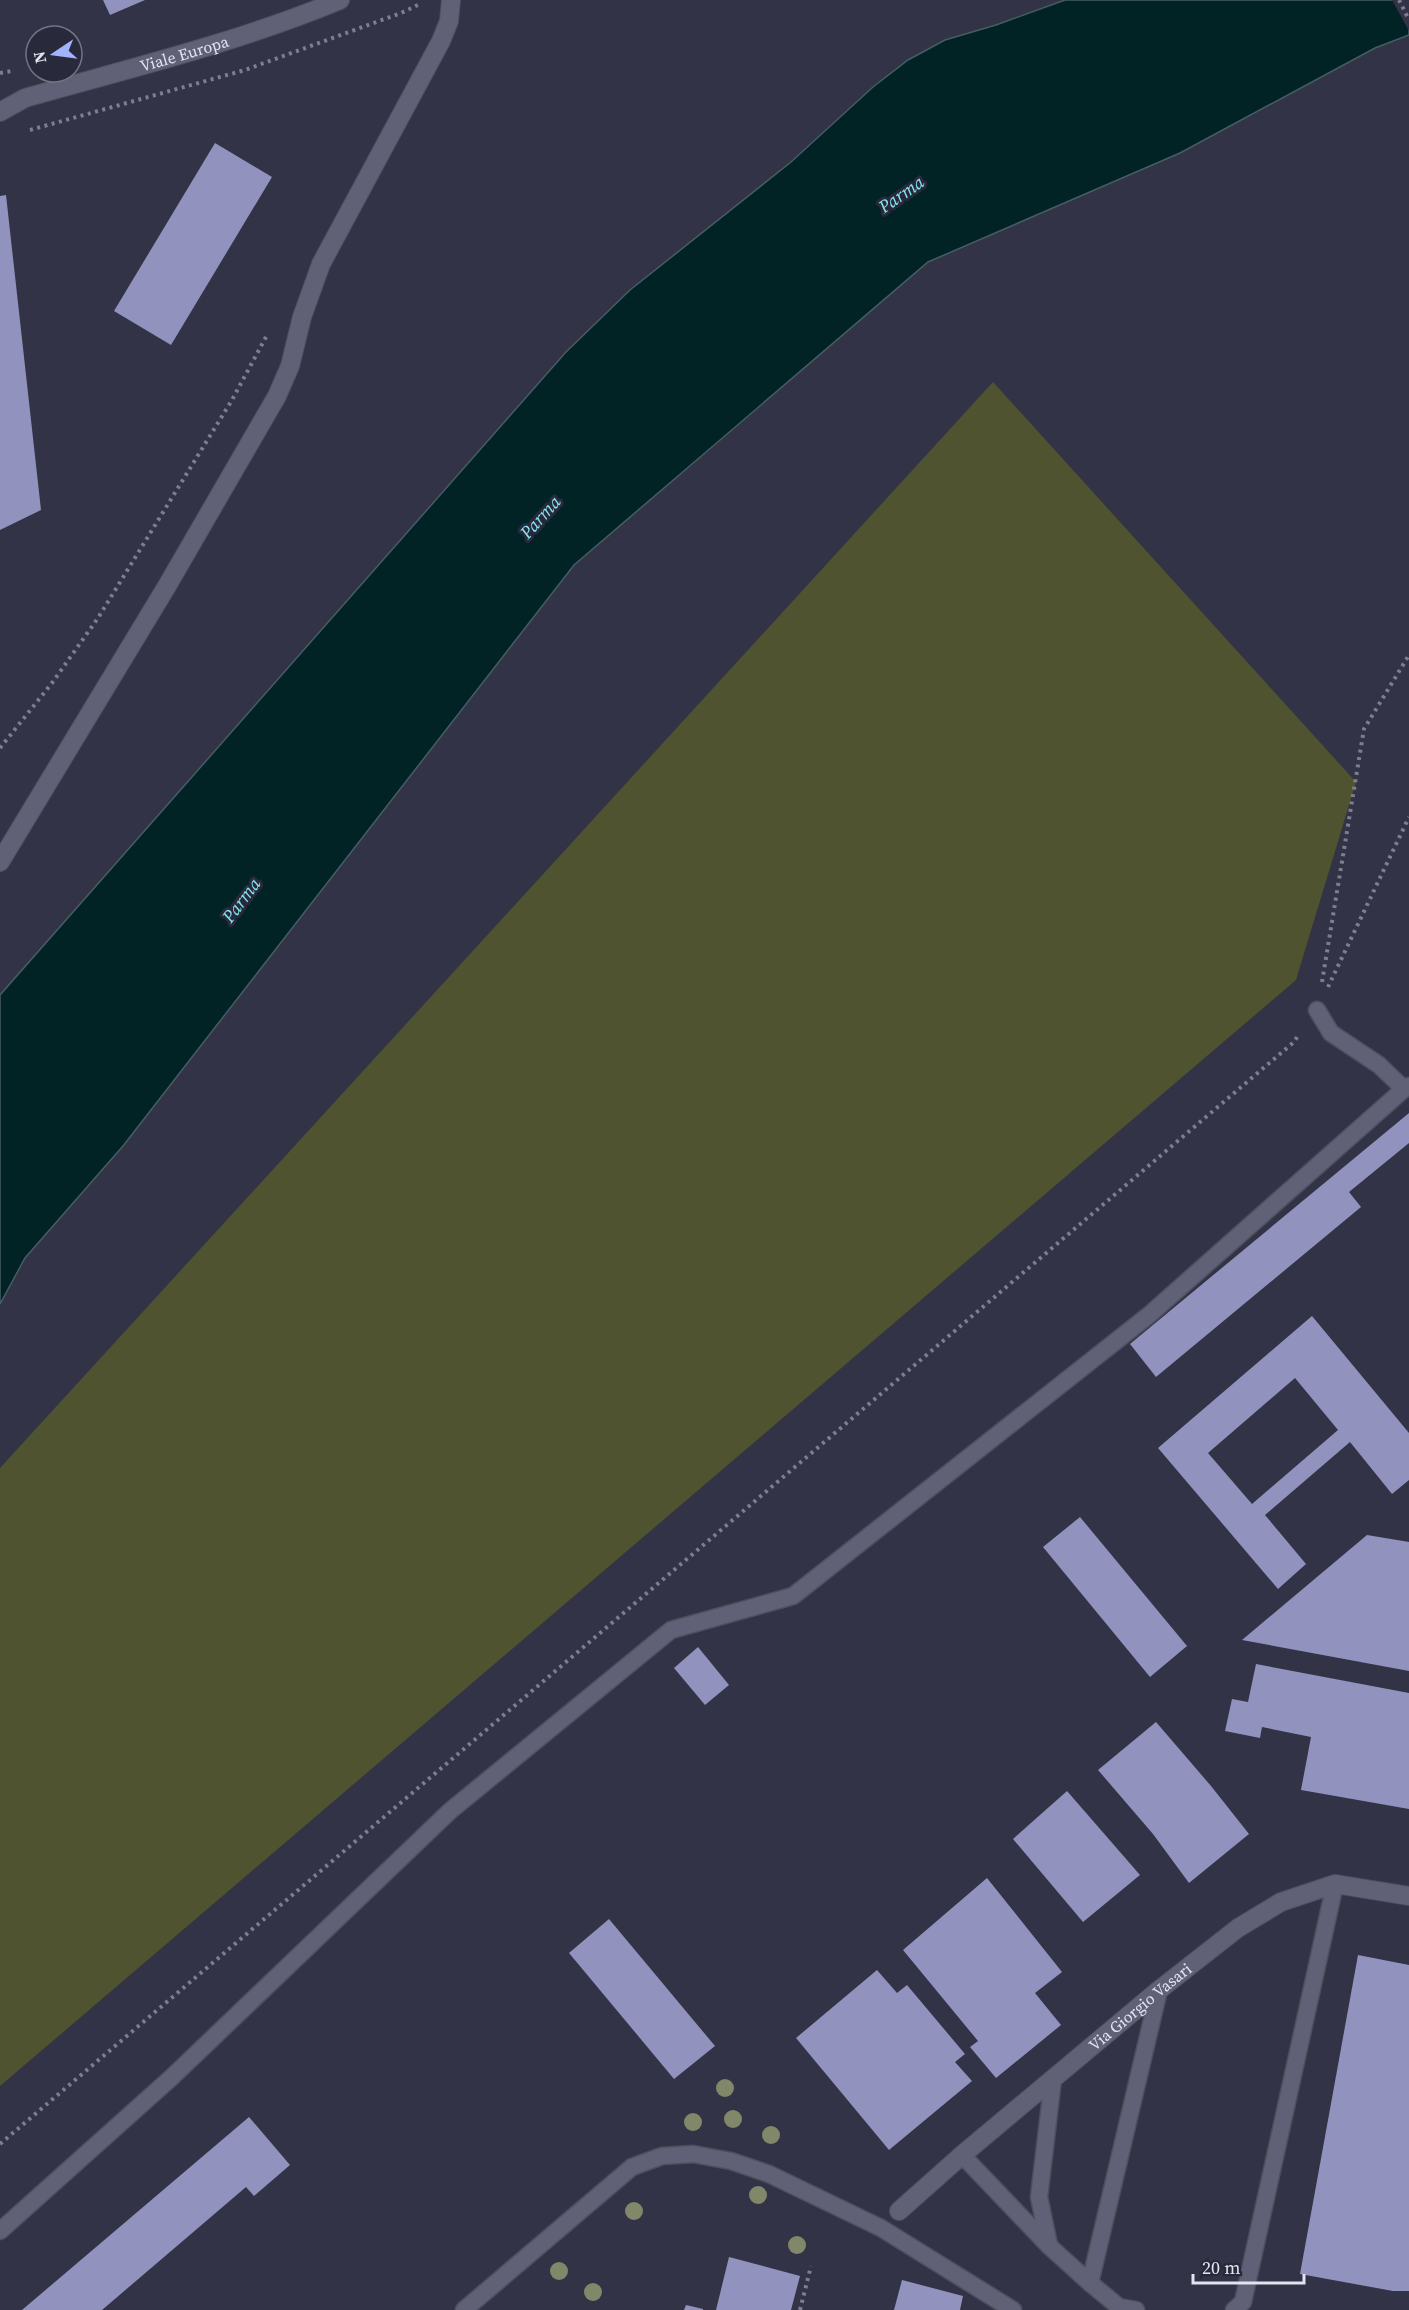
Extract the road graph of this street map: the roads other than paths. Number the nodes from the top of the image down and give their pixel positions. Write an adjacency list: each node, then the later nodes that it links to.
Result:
1 (340, 0): 4 (street, Viale Europa)
2 (451, 0): 6 (street)
3 (0, 95): 4 (street, Viale Europa)
4 (25, 98): 5 (street, Viale Europa)
5 (0, 112)
6 (0, 862)
7 (1317, 1010): 8 (lane)
8 (1407, 1088): 16 (lane)
9 (1335, 1884): 10 (street, Via Giorgio Vasari); 11 (street, Via Giorgio Vasari); 22 (lane)
10 (1409, 1896)
11 (1159, 1990): 12 (street, Via Giorgio Vasari); 18 (lane)
12 (1053, 2079): 13 (street, Via Giorgio Vasari); 17 (lane)
13 (962, 2155): 14 (street, Via Giorgio Vasari); 17 (lane)
14 (899, 2211): 15 (lane)
15 (881, 2228): 19 (lane); 20 (lane)
16 (0, 2231)
17 (1049, 2246): 18 (lane)
18 (1090, 2283): 21 (lane)
19 (464, 2310)
20 (1013, 2310)
21 (1136, 2310)
22 (1234, 2310)

